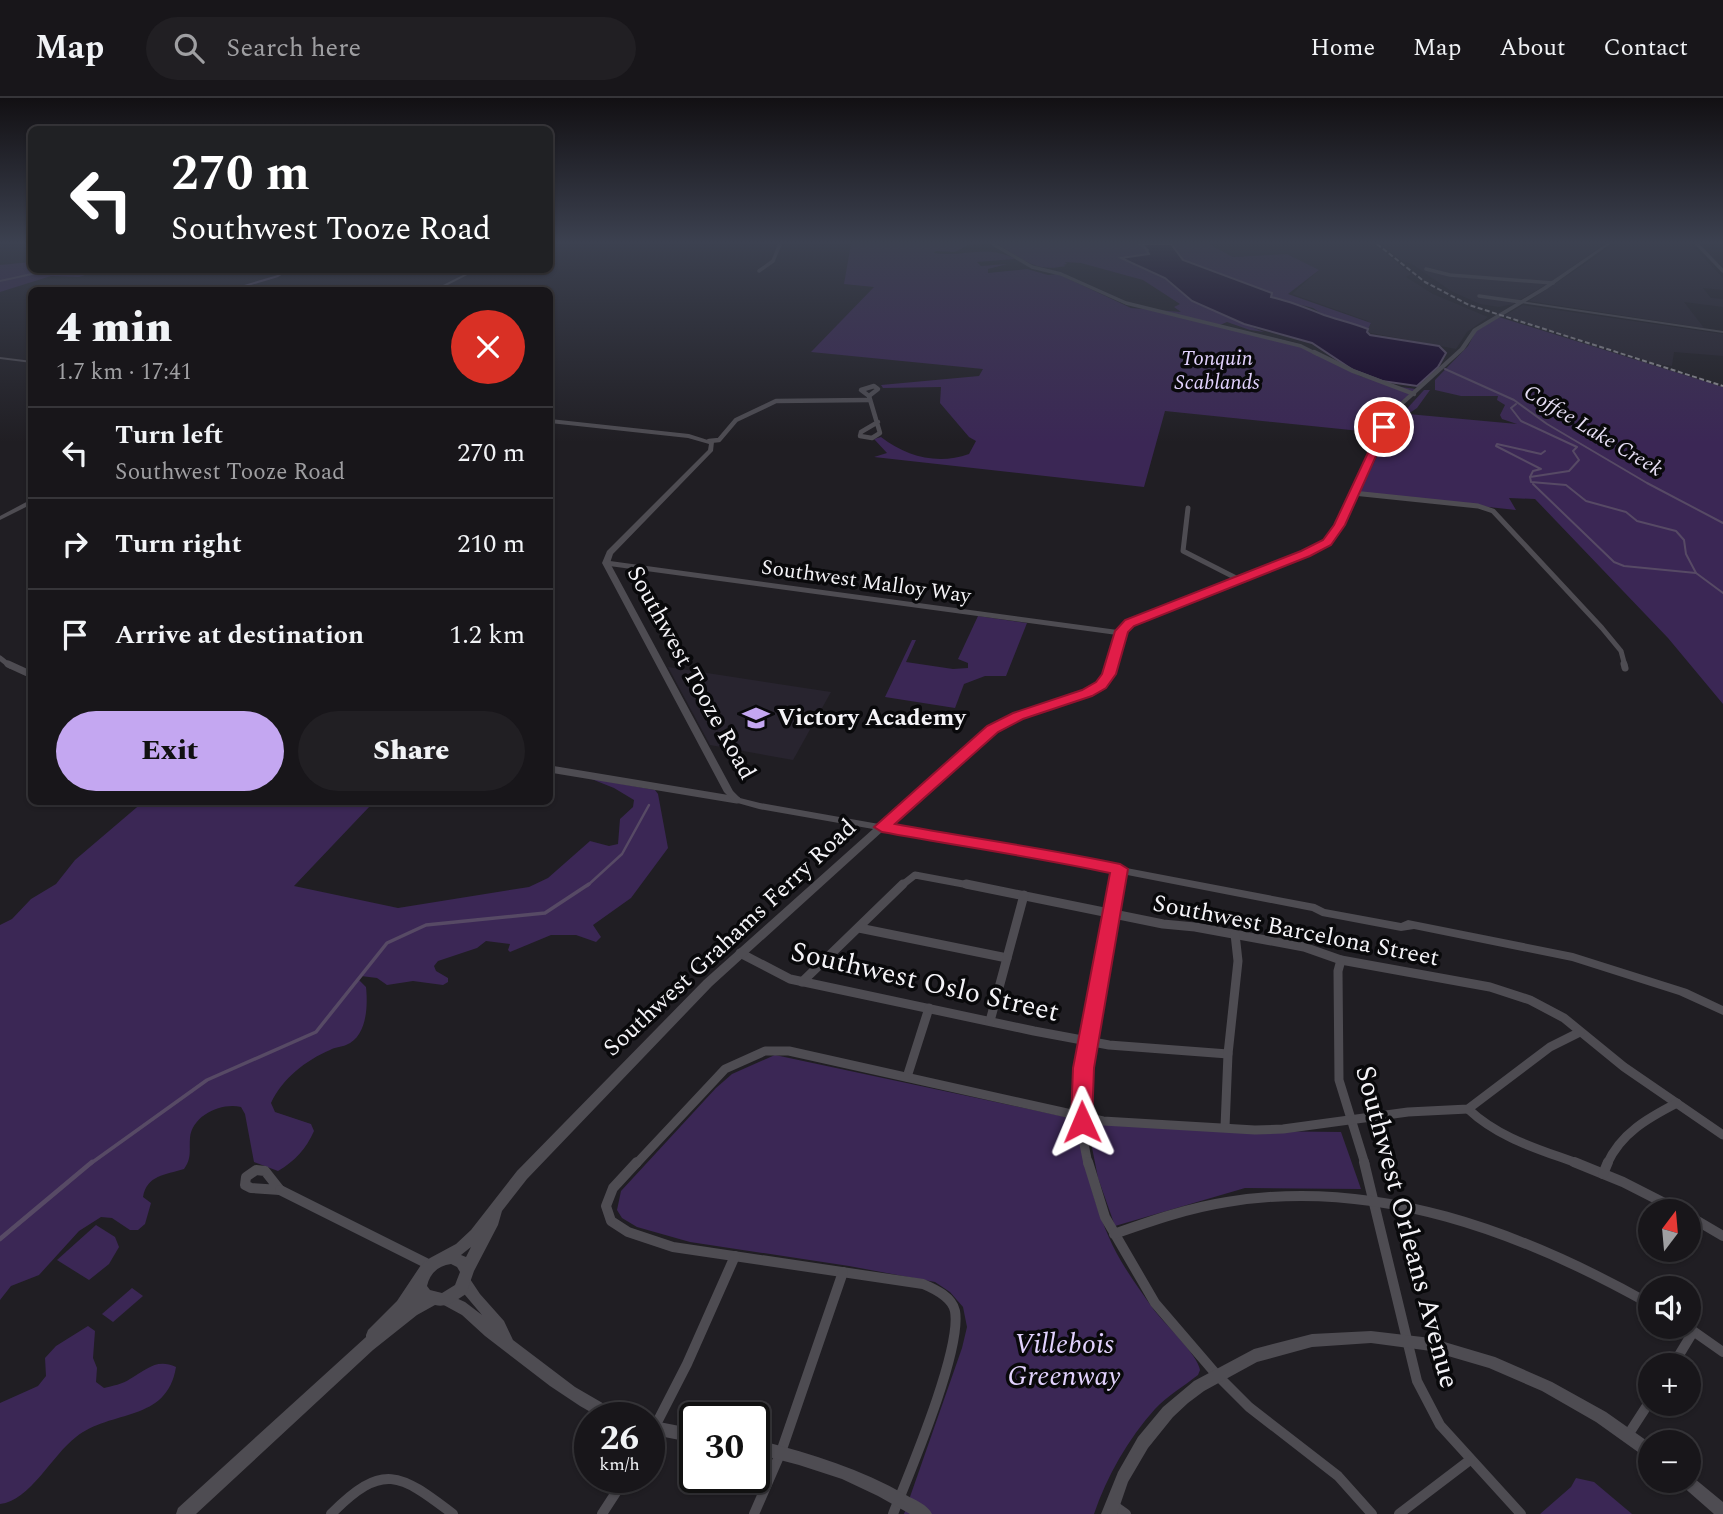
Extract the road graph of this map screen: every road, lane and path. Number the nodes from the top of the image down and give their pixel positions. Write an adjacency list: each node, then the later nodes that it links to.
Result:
1 (1155, 310): 7 (street)
2 (1508, 310): 7 (main road)
3 (1575, 310): 4 (street)
4 (1723, 332)
5 (0, 358): 6 (street)
6 (28, 362)
7 (1414, 394): 11 (main road)
8 (553, 421): 10 (main road)
9 (878, 422): 9 (street); 10 (street)
10 (709, 441): 15 (main road, Southwest Tooze Road)
11 (1353, 493): 16 (main road); 19 (street)
12 (28, 503): 14 (street)
13 (1188, 508): 16 (street)
14 (0, 518)
15 (606, 563): 17 (street, Southwest Malloy Way); 22 (main road, Southwest Tooze Road)
16 (1238, 579): 17 (main road)
17 (1121, 633): 23 (main road, Southwest Grahams Ferry Road)
18 (0, 658): 20 (street)
19 (1625, 668)
20 (28, 673)
21 (553, 769): 22 (street)
22 (737, 800): 23 (main road, Southwest Tooze Road)
23 (882, 827): 24 (main road, Southwest Tooze Road); 29 (main road, Southwest Grahams Ferry Road)
24 (1120, 869): 26 (street); 33 (main road, Southwest Tooze Road)
25 (1024, 895): 26 (street, Southwest Barcelona Street); 27 (street, Southwest Barcelona Street); 30 (street)
26 (1112, 915): 28 (street, Southwest Barcelona Street); 39 (street)
27 (859, 928): 30 (street); 32 (street)
28 (1235, 934): 31 (street, Southwest Barcelona Street); 40 (street)
29 (740, 953): 32 (street, Southwest Oslo Street); 52 (main road, Southwest Grahams Ferry Road)
30 (1007, 958): 37 (street)
31 (1341, 960): 38 (street, Southwest Barcelona Street); 45 (street, Southwest Orleans Avenue)
32 (802, 982): 34 (street, Southwest Oslo Street)
33 (1672, 991): 35 (main road, Southwest Tooze Road); 36 (main road, Southwest Tooze Road)
34 (929, 1008): 37 (street, Southwest Oslo Street); 41 (street)
35 (1723, 1011)
36 (1723, 1018)
37 (990, 1021): 39 (street, Southwest Oslo Street)
38 (1580, 1032): 42 (street, Southwest Barcelona Street); 43 (street)
39 (1089, 1042): 40 (street, Southwest Oslo Street); 44 (street)
40 (1228, 1054): 46 (street)
41 (907, 1077): 44 (street); 56 (street)
42 (1677, 1103): 47 (street, Southwest Barcelona Street); 48 (street)
43 (1468, 1109): 45 (street); 48 (street)
44 (1081, 1116): 46 (street); 54 (street)
45 (1353, 1120): 46 (street); 51 (street, Southwest Orleans Avenue)
46 (1225, 1127)
47 (1723, 1135)
48 (1603, 1174): 50 (street)
49 (280, 1189): 58 (street)
50 (1655, 1199)
51 (1373, 1201): 54 (street); 62 (street); 65 (street, Southwest Orleans Avenue)
52 (495, 1211): 57 (main road, Southwest Grahams Ferry Road); 60 (main road, Southwest Grahams Ferry Road)
53 (1701, 1223): 55 (street)
54 (1114, 1234): 69 (street)
55 (1723, 1236)
56 (735, 1256): 59 (street); 71 (street)
57 (445, 1258): 58 (main road); 60 (main road)
58 (430, 1265): 61 (main road)
59 (843, 1272): 76 (street); 80 (street)
60 (466, 1276): 63 (main road); 66 (street)
61 (420, 1280): 63 (main road); 67 (main road)
62 (1638, 1297)
63 (439, 1299): 66 (street); 67 (main road)
64 (1701, 1337): 68 (street)
65 (1407, 1340): 69 (street); 73 (street); 77 (street, Southwest Orleans Avenue)
66 (506, 1341): 70 (street)
67 (368, 1345): 83 (main road)
68 (1723, 1352)
69 (1216, 1374): 81 (street); 91 (street)
70 (586, 1402)
71 (665, 1405)
72 (1640, 1416): 73 (street)
73 (1628, 1435): 74 (street)
74 (1638, 1443)
75 (770, 1450): 76 (street)
76 (781, 1452): 80 (street); 87 (street)
77 (1469, 1460): 92 (street); 93 (street, Southwest Orleans Avenue)
78 (616, 1493): 86 (street)
79 (1701, 1493): 82 (street)
80 (899, 1499): 88 (street); 89 (street)
81 (1111, 1509): 90 (street)
82 (1723, 1512)
83 (184, 1514)
84 (331, 1514): 85 (street)
85 (453, 1514)
86 (603, 1514)
87 (754, 1514)
88 (892, 1514)
89 (924, 1514)
90 (1126, 1514)
91 (1372, 1514)
92 (1399, 1514)
93 (1521, 1514)

